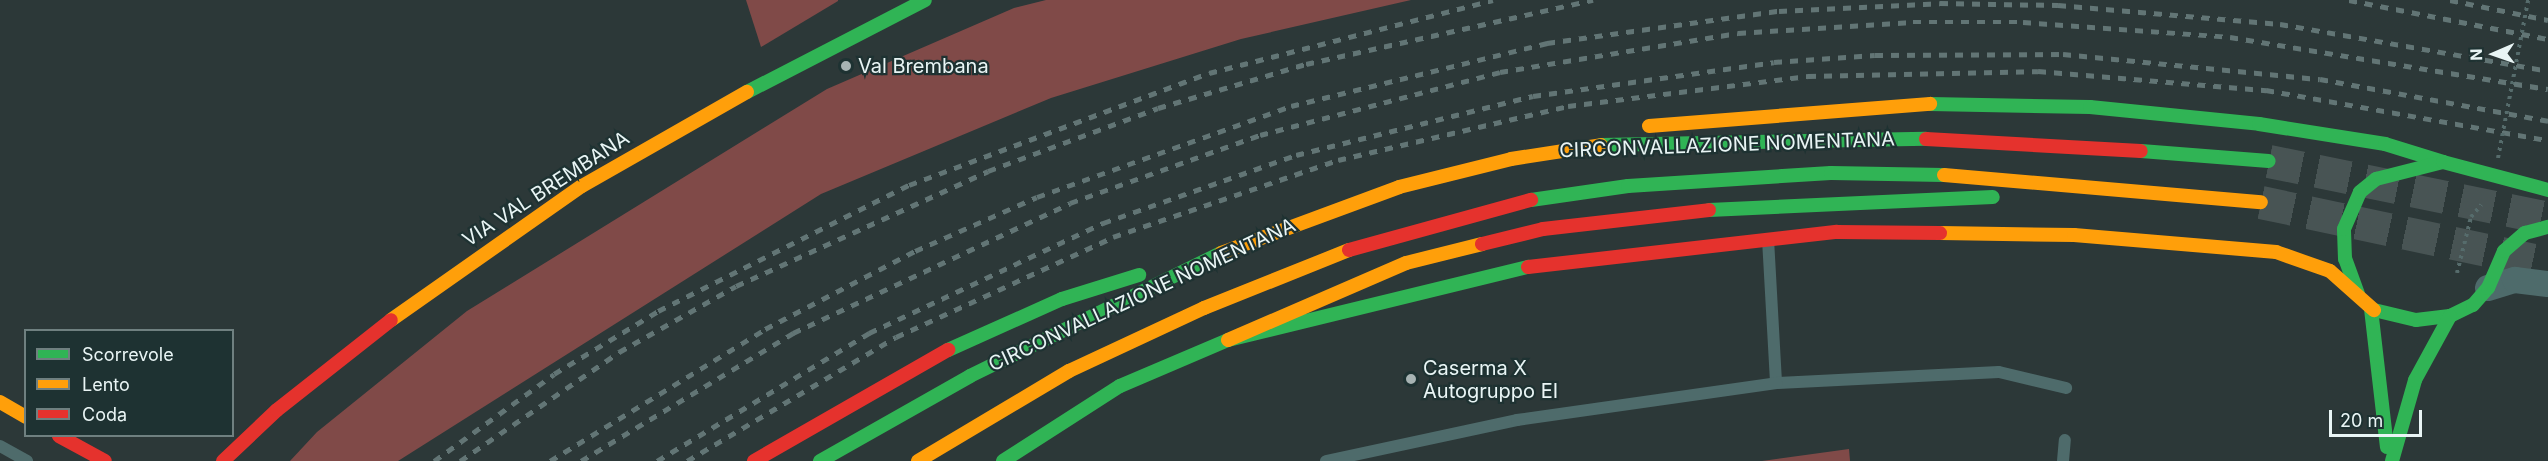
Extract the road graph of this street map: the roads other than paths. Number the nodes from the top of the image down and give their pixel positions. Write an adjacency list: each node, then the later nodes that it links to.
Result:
1 (891, 0): 3 (street)
2 (925, 0): 3 (main road, VIA VAL BREMBANA)
3 (869, 27): 28 (main road, VIA VAL BREMBANA)
4 (1584, 146): 5 (main road, CIRCONVALLAZIONE NOMENTANA); 6 (main road); 12 (main road, CIRCONVALLAZIONE NOMENTANA)
5 (2269, 161)
6 (2443, 162): 8 (main road); 15 (main road)
7 (2149, 190): 9 (main road, CIRCONVALLAZIONE NOMENTANA); 17 (main road); 31 (main road, CIRCONVALLAZIONE NOMENTANA)
8 (2548, 190)
9 (2260, 202)
10 (2548, 227): 14 (main road)
11 (1768, 236): 15 (main road); 17 (main road); 18 (lane)
12 (1246, 241): 29 (main road); 30 (main road, CIRCONVALLAZIONE NOMENTANA)
13 (2548, 284): 14 (street)
14 (2488, 288): 16 (main road)
15 (2367, 306): 16 (main road); 36 (main road)
16 (2450, 316): 36 (main road)
17 (1228, 340): 25 (main road)
18 (1776, 383): 19 (lane); 34 (lane)
19 (2066, 388)
20 (0, 402): 21 (main road)
21 (24, 416)
22 (63, 437): 27 (main road)
23 (2065, 440): 35 (lane)
24 (0, 446): 26 (lane)
25 (1023, 447): 32 (main road); 33 (main road)
26 (27, 461)
27 (105, 461)
28 (223, 461)
29 (754, 461)
30 (820, 461)
31 (918, 461)
32 (1003, 461)
33 (1014, 461)
34 (1326, 461)
35 (2063, 461)
36 (2390, 461)

